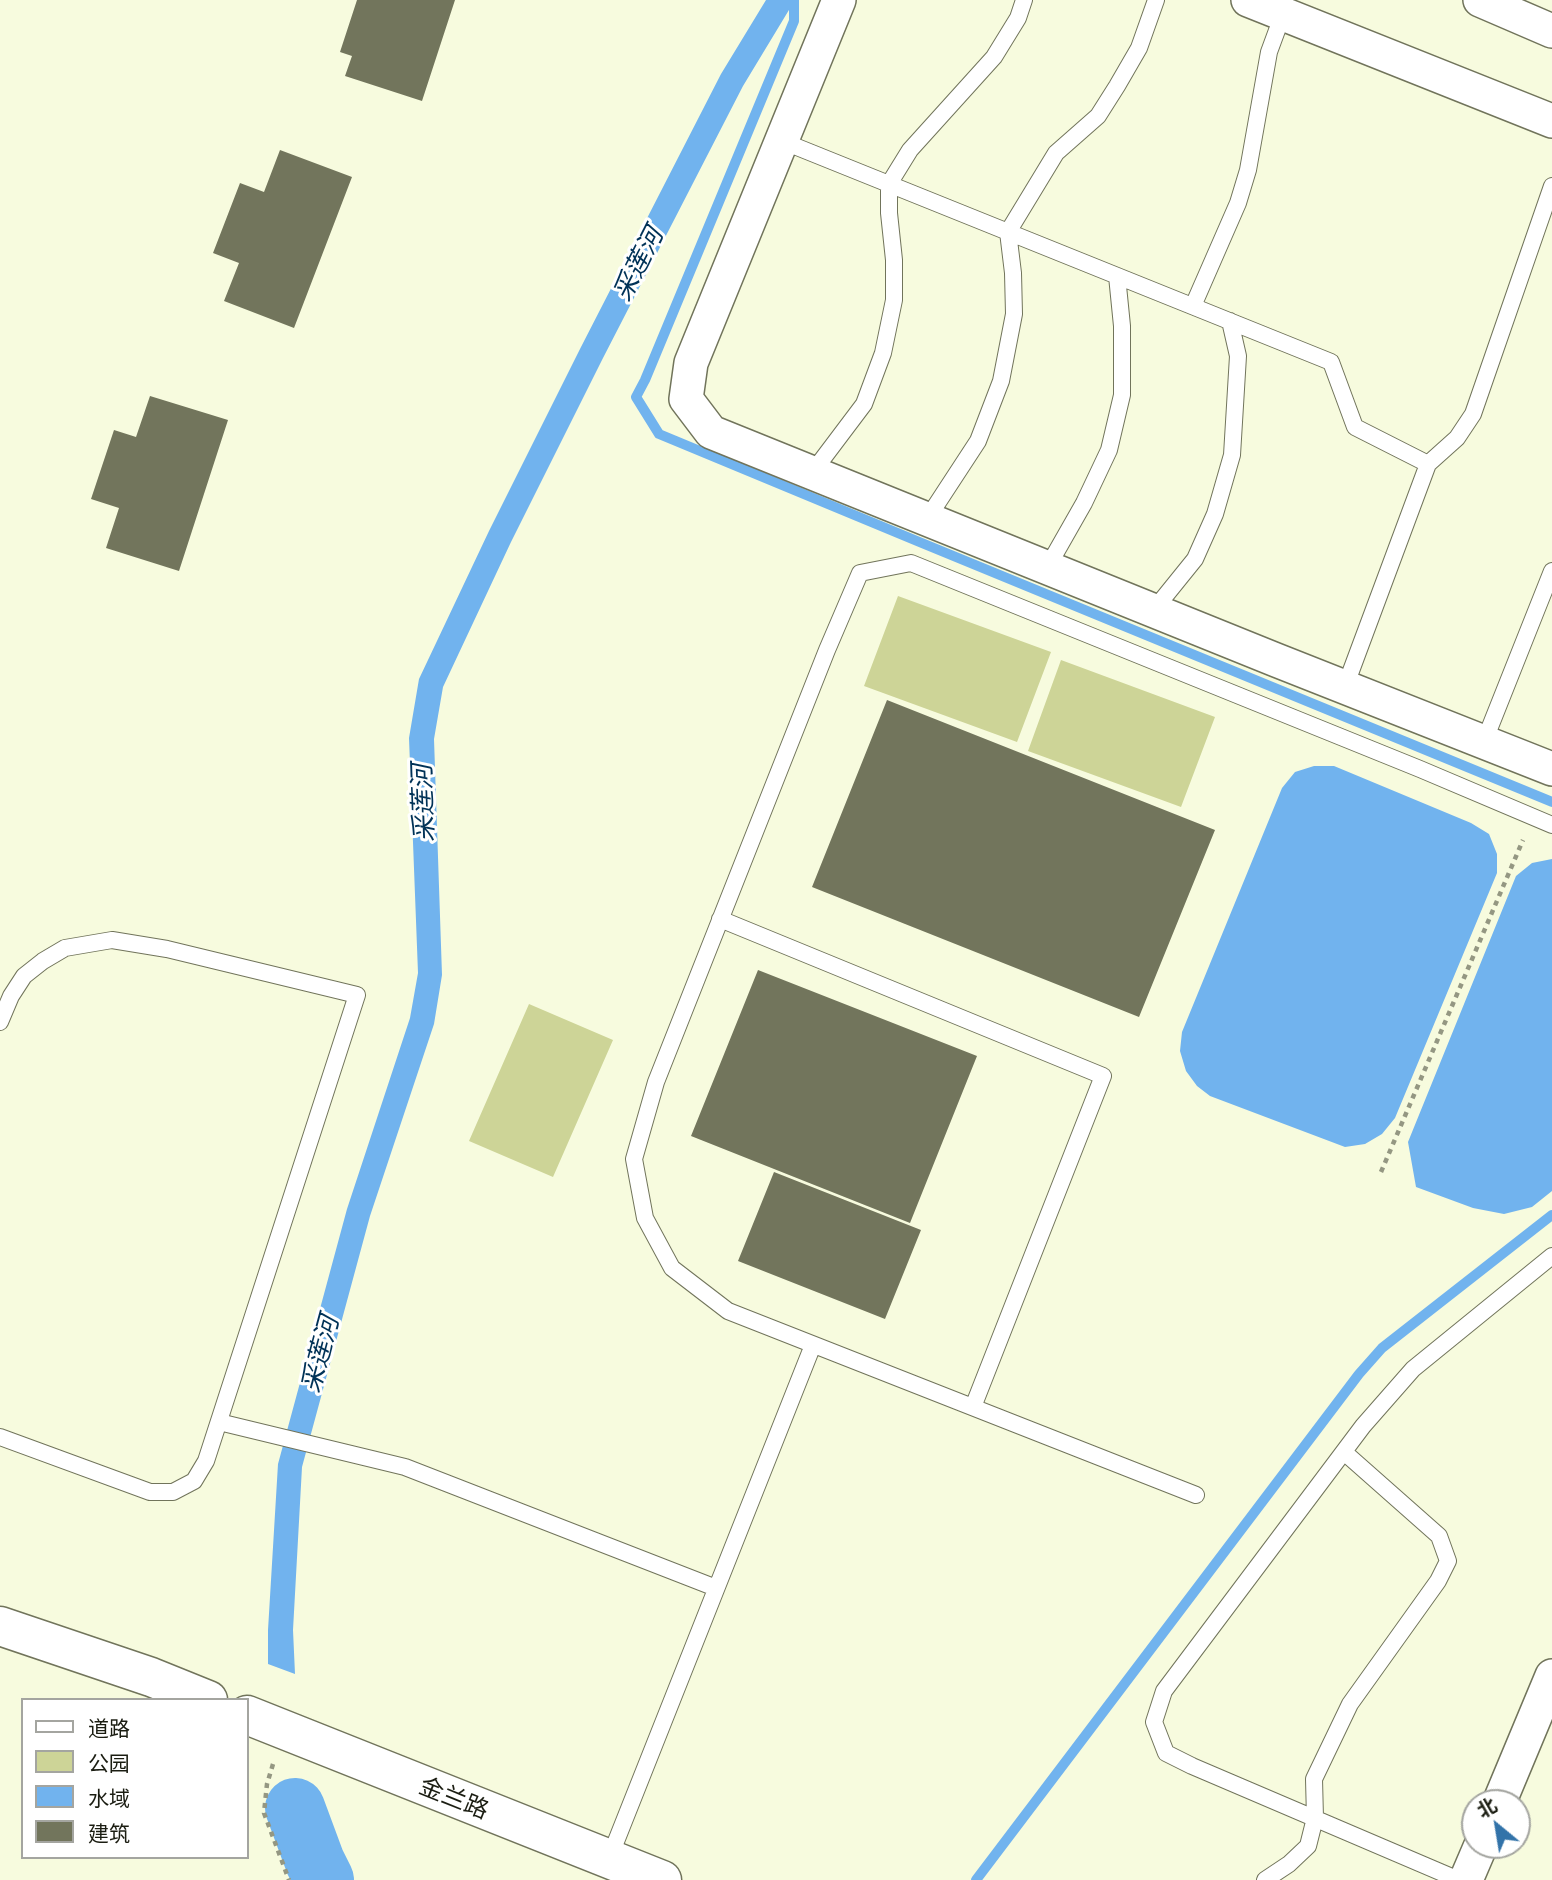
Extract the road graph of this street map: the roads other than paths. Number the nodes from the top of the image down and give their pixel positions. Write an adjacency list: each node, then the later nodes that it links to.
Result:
1 (839, 0): 9 (street)
2 (1024, 0): 10 (lane)
3 (1156, 0): 12 (lane)
4 (1248, 0): 6 (street)
5 (1479, 0): 7 (street)
6 (1283, 14): 8 (street); 14 (lane)
7 (1552, 31)
8 (1552, 121)
9 (782, 141): 10 (lane); 17 (street)
10 (888, 184): 12 (lane); 17 (lane)
11 (1552, 186): 16 (lane)
12 (1008, 232): 13 (lane); 18 (lane)
13 (1117, 276): 14 (lane); 19 (lane)
14 (1192, 306): 15 (lane)
15 (1230, 321): 16 (lane); 21 (lane)
16 (1428, 464): 22 (lane)
17 (812, 473): 18 (street)
18 (928, 519): 19 (street)
19 (1047, 568): 21 (street)
20 (1552, 571): 23 (lane)
21 (1153, 611): 22 (street)
22 (1345, 687): 23 (street)
23 (1484, 742): 24 (street)
24 (1552, 769)
25 (1552, 825): 26 (lane)
26 (720, 919): 29 (lane); 30 (lane)
27 (0, 1022): 31 (lane)
28 (1552, 1256): 33 (lane)
29 (813, 1345): 30 (lane); 35 (lane)
30 (973, 1407): 34 (lane)
31 (219, 1422): 32 (lane); 35 (lane)
32 (0, 1437)
33 (1344, 1452): 41 (lane); 41 (lane)
34 (1196, 1496)
35 (716, 1588): 42 (lane)
36 (0, 1626): 38 (street)
37 (1548, 1695): 40 (street)
38 (203, 1698)
39 (248, 1715): 42 (street, 金兰路)
40 (1505, 1789)
41 (1315, 1818): 45 (lane); 46 (lane)
42 (609, 1859): 44 (street, 金兰路)
43 (1475, 1859): 47 (street)
44 (662, 1880)
45 (1265, 1880)
46 (1459, 1880)
47 (1466, 1880)

